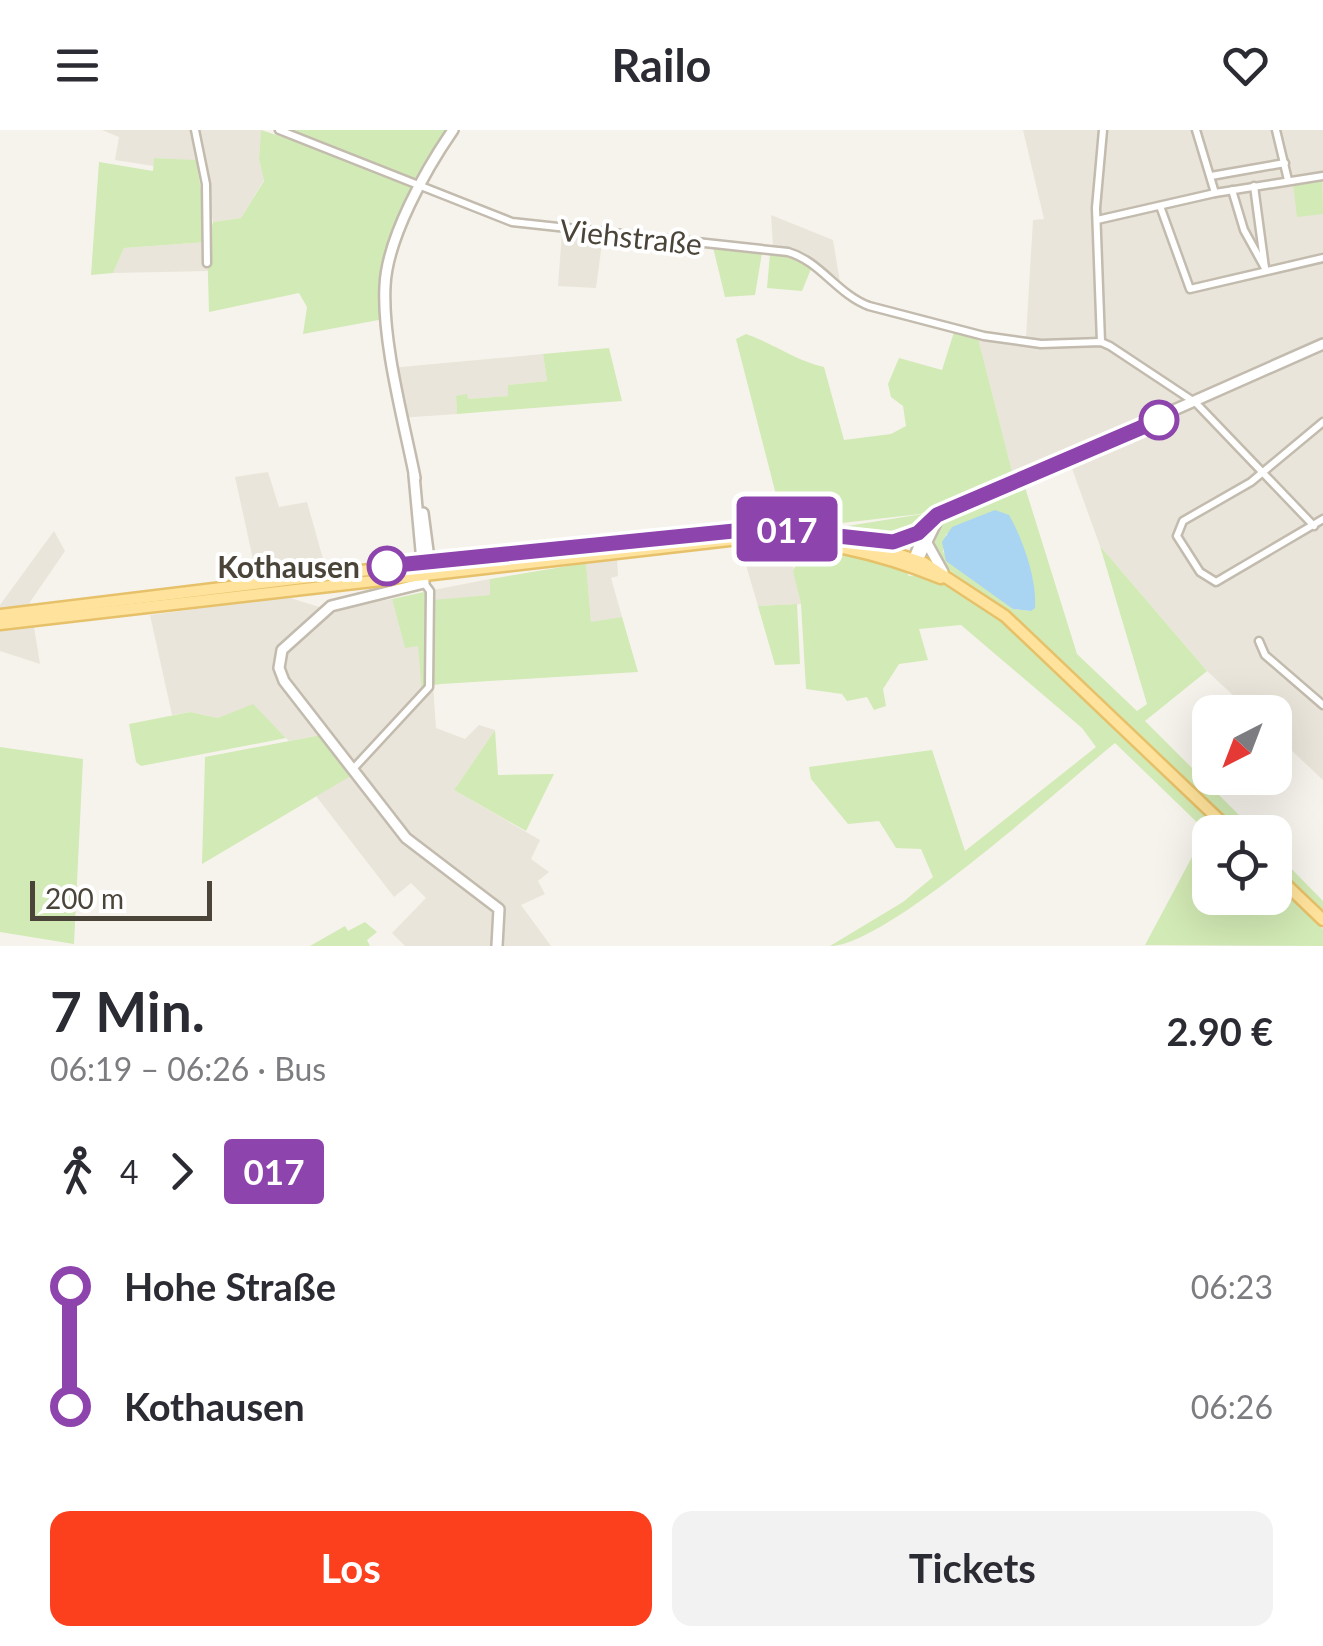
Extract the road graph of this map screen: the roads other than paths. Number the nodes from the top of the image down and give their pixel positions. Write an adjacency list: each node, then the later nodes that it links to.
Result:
1 (194, 130): 18 (street)
2 (280, 130): 11 (street, Viehstraße)
3 (454, 130): 11 (street)
4 (1103, 130): 16 (street)
5 (1196, 130): 8 (street)
6 (1276, 130): 7 (street)
7 (1285, 163): 8 (street); 10 (street)
8 (1211, 176): 14 (street)
9 (1323, 176): 10 (street)
10 (1288, 180): 12 (street)
11 (419, 184): 20 (street, Viehstraße); 32 (street)
12 (1254, 186): 13 (street); 19 (street)
13 (1232, 190): 14 (street); 19 (street)
14 (1215, 193): 15 (street)
15 (1160, 206): 16 (street); 19 (street)
16 (1096, 220): 20 (street)
17 (1323, 258): 19 (street)
18 (207, 263)
19 (1265, 268)
20 (1102, 342): 22 (street)
21 (1323, 344): 22 (street)
22 (1196, 403): 24 (street); 25 (street)
23 (1323, 422): 24 (street)
24 (1262, 472): 28 (street); 28 (street)
25 (946, 511): 27 (street); 30 (street)
26 (1323, 519): 28 (street)
27 (928, 524): 29 (street); 31 (street)
28 (1314, 526)
29 (866, 542): 31 (main road); 32 (main road)
30 (928, 542): 31 (street); 33 (street)
31 (914, 562): 32 (main road); 33 (main road); 35 (main road)
32 (427, 570): 34 (main road); 36 (street); 37 (main road); 41 (street)
33 (943, 572): 35 (main road)
34 (314, 586): 36 (street); 38 (main road)
35 (986, 602): 42 (main road)
36 (330, 606): 41 (street)
37 (0, 615)
38 (0, 624)
39 (1259, 641): 40 (street)
40 (1323, 705)
41 (353, 769): 45 (street)
42 (1214, 815)
43 (1292, 890): 44 (main road)
44 (1323, 920)
45 (497, 946)

